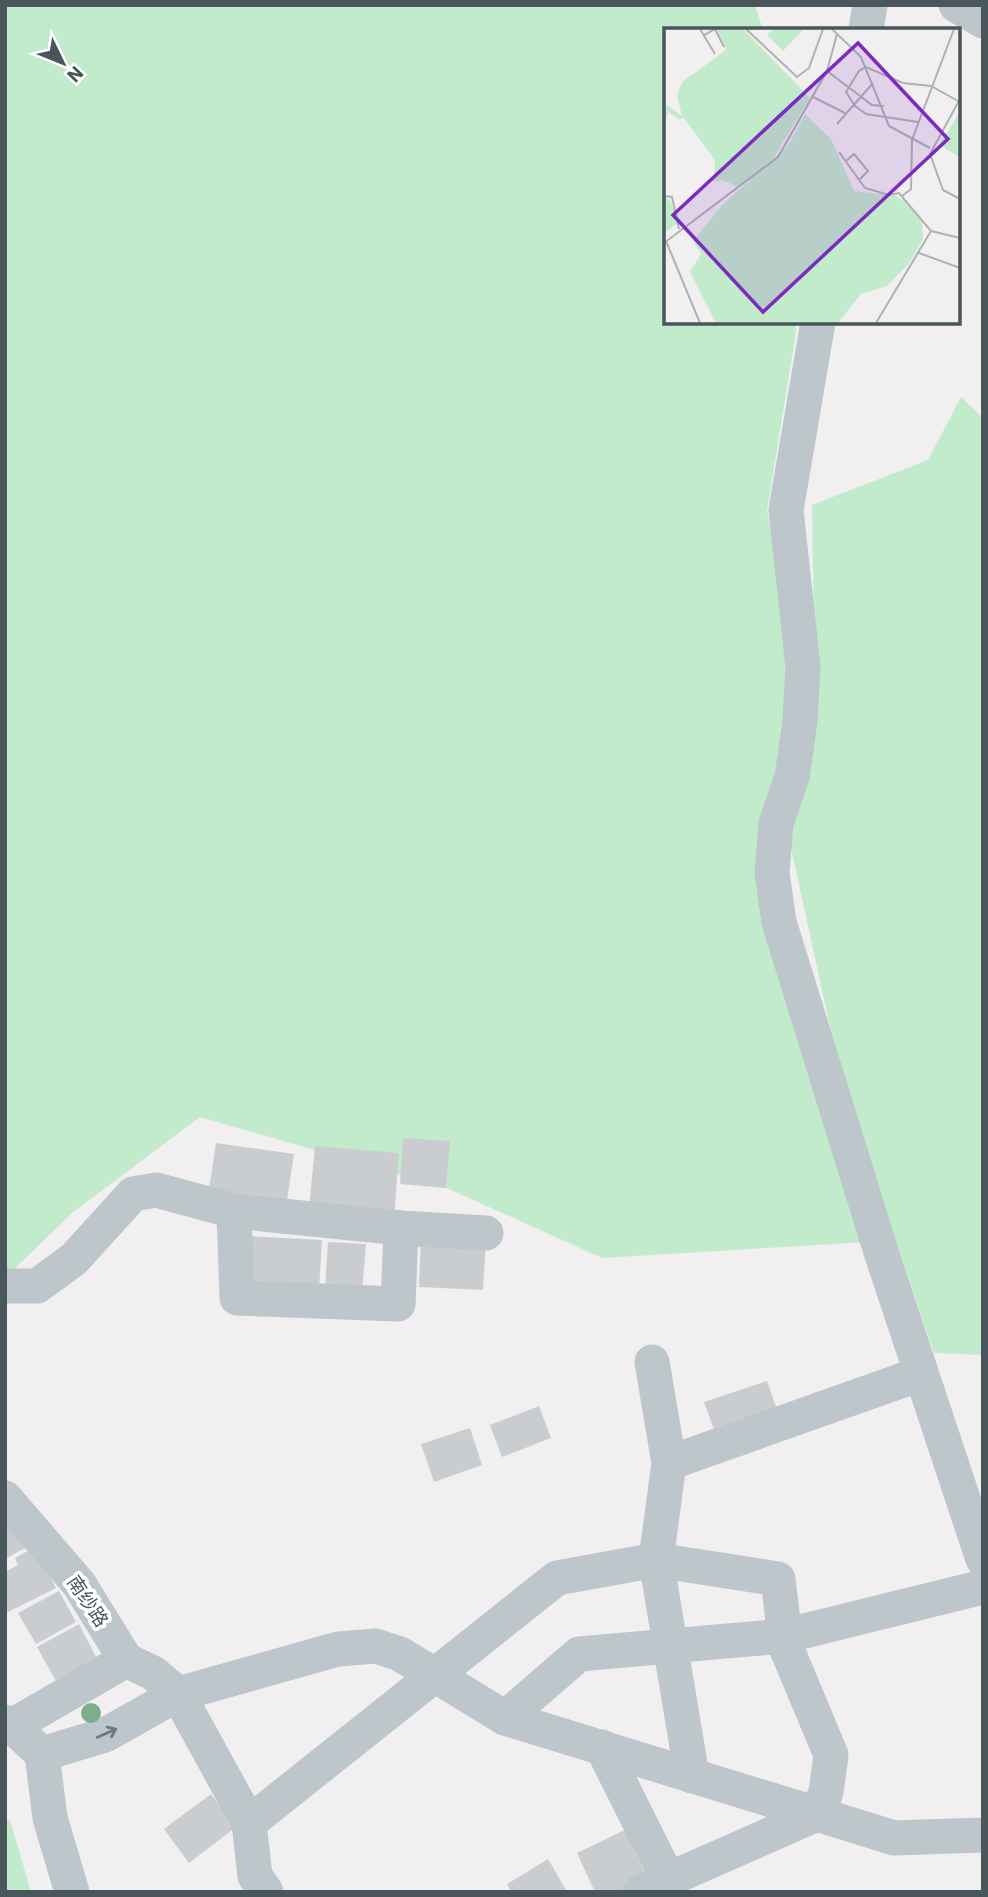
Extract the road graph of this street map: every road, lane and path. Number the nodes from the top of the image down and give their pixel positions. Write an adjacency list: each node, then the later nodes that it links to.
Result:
1 (870, 5): 4 (street)
2 (956, 5): 3 (street)
3 (983, 21)
4 (866, 28)
5 (818, 324): 11 (street)
6 (234, 1212): 7 (street); 7 (street); 9 (street)
7 (401, 1228): 8 (street)
8 (486, 1233)
9 (5, 1286)
10 (652, 1362): 12 (street)
11 (920, 1374): 12 (street); 14 (street)
12 (669, 1463): 15 (street)
13 (5, 1498): 19 (street, 南纱路)
14 (983, 1559)
15 (656, 1560): 17 (street); 18 (street); 20 (street)
16 (983, 1587): 17 (street)
17 (784, 1636): 18 (street); 27 (street)
18 (671, 1647): 22 (street); 26 (street)
19 (126, 1660): 21 (street); 23 (street)
20 (435, 1675): 21 (street); 22 (street); 28 (street)
21 (178, 1695): 25 (street, one-way to 21); 28 (street)
22 (505, 1717): 24 (street)
23 (9, 1724): 25 (street)
24 (602, 1747): 26 (street); 30 (street)
25 (42, 1754): 31 (street)
26 (692, 1776): 27 (street)
27 (817, 1814): 29 (street); 30 (street)
28 (250, 1824): 32 (street)
29 (983, 1835)
30 (654, 1885)
31 (72, 1892)
32 (266, 1892)

